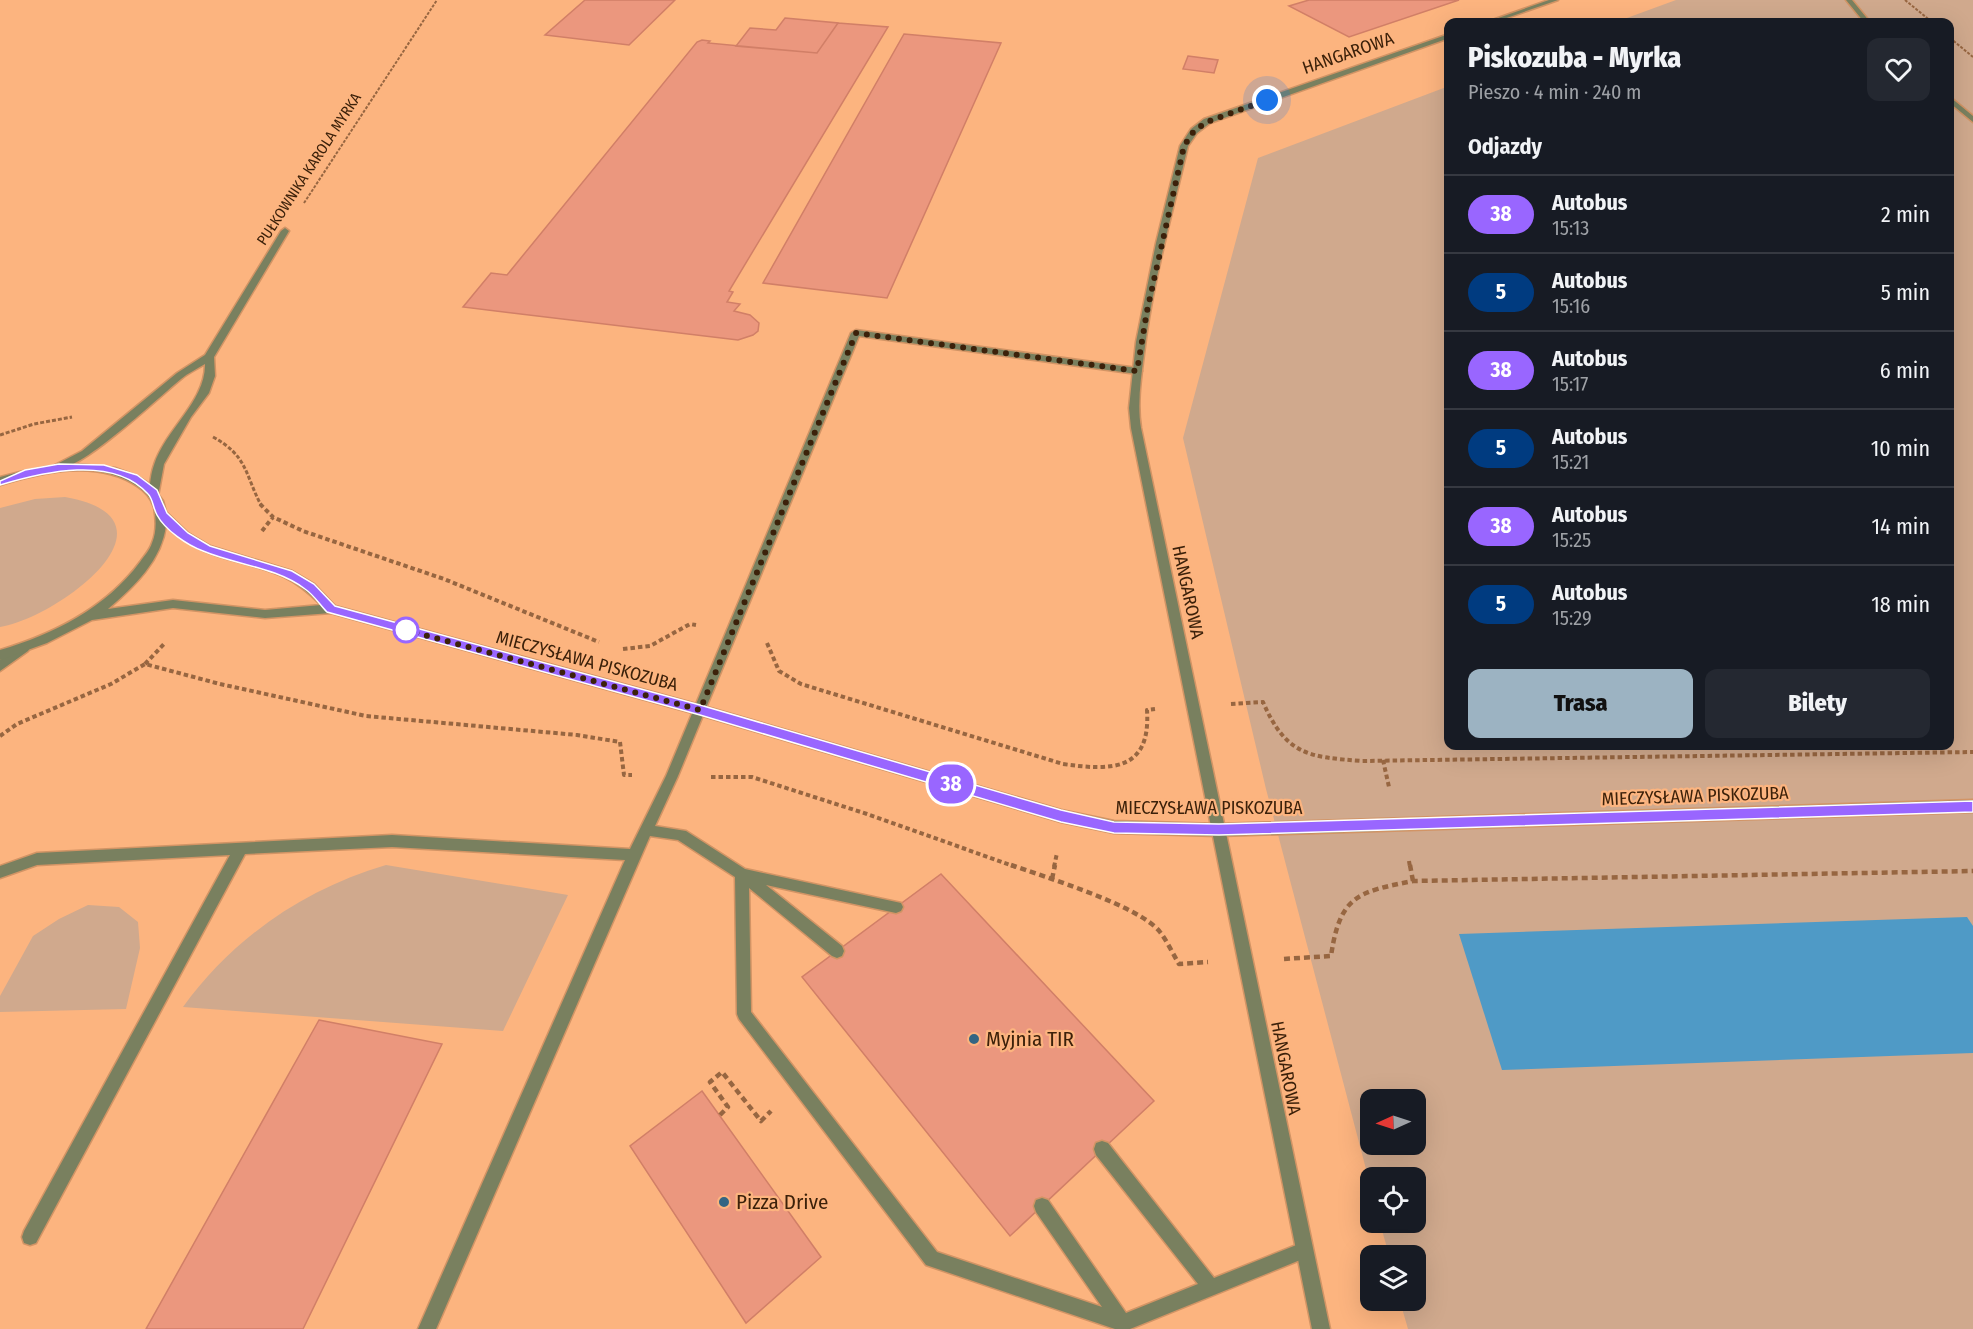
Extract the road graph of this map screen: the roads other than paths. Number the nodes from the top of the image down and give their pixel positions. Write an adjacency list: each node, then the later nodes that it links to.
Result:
1 (1555, 0): 3 (street)
2 (1849, 0): 4 (street)
3 (1502, 18)
4 (1864, 18)
5 (1444, 38): 10 (street, HANGAROWA)
6 (1954, 103): 7 (street)
7 (1973, 120)
8 (285, 231): 9 (street, PUŁKOWNIKA KAROLA MYRKA)
9 (209, 357): 11 (street, PUŁKOWNIKA KAROLA MYRKA); 13 (street, PUŁKOWNIKA KAROLA MYRKA)
10 (1137, 371): 20 (street); 23 (street, HANGAROWA)
11 (59, 467): 12 (street); 13 (street)
12 (0, 481)
13 (154, 493): 14 (street)
14 (162, 515): 15 (street); 16 (street)
15 (331, 609): 16 (street, MIECZYSŁAWA PISKOZUBA); 20 (street, MIECZYSŁAWA PISKOZUBA)
16 (87, 616): 17 (street)
17 (24, 648): 18 (street); 19 (street)
18 (0, 655)
19 (0, 666)
20 (700, 710): 22 (street); 23 (street, MIECZYSŁAWA PISKOZUBA)
21 (1973, 806): 23 (street, MIECZYSŁAWA PISKOZUBA)
22 (645, 830): 25 (street); 27 (street)
23 (1219, 830): 33 (street, HANGAROWA)
24 (241, 848): 25 (street); 26 (street); 32 (street)
25 (634, 855): 36 (street)
26 (0, 872)
27 (742, 874): 28 (street); 29 (street); 35 (street)
28 (896, 907)
29 (837, 951)
30 (1102, 1149): 34 (street)
31 (1042, 1206): 35 (street)
32 (30, 1236)
33 (1304, 1250): 34 (street); 37 (street, HANGAROWA)
34 (1211, 1287): 35 (street)
35 (1123, 1323)
36 (427, 1329)
37 (1321, 1329)

